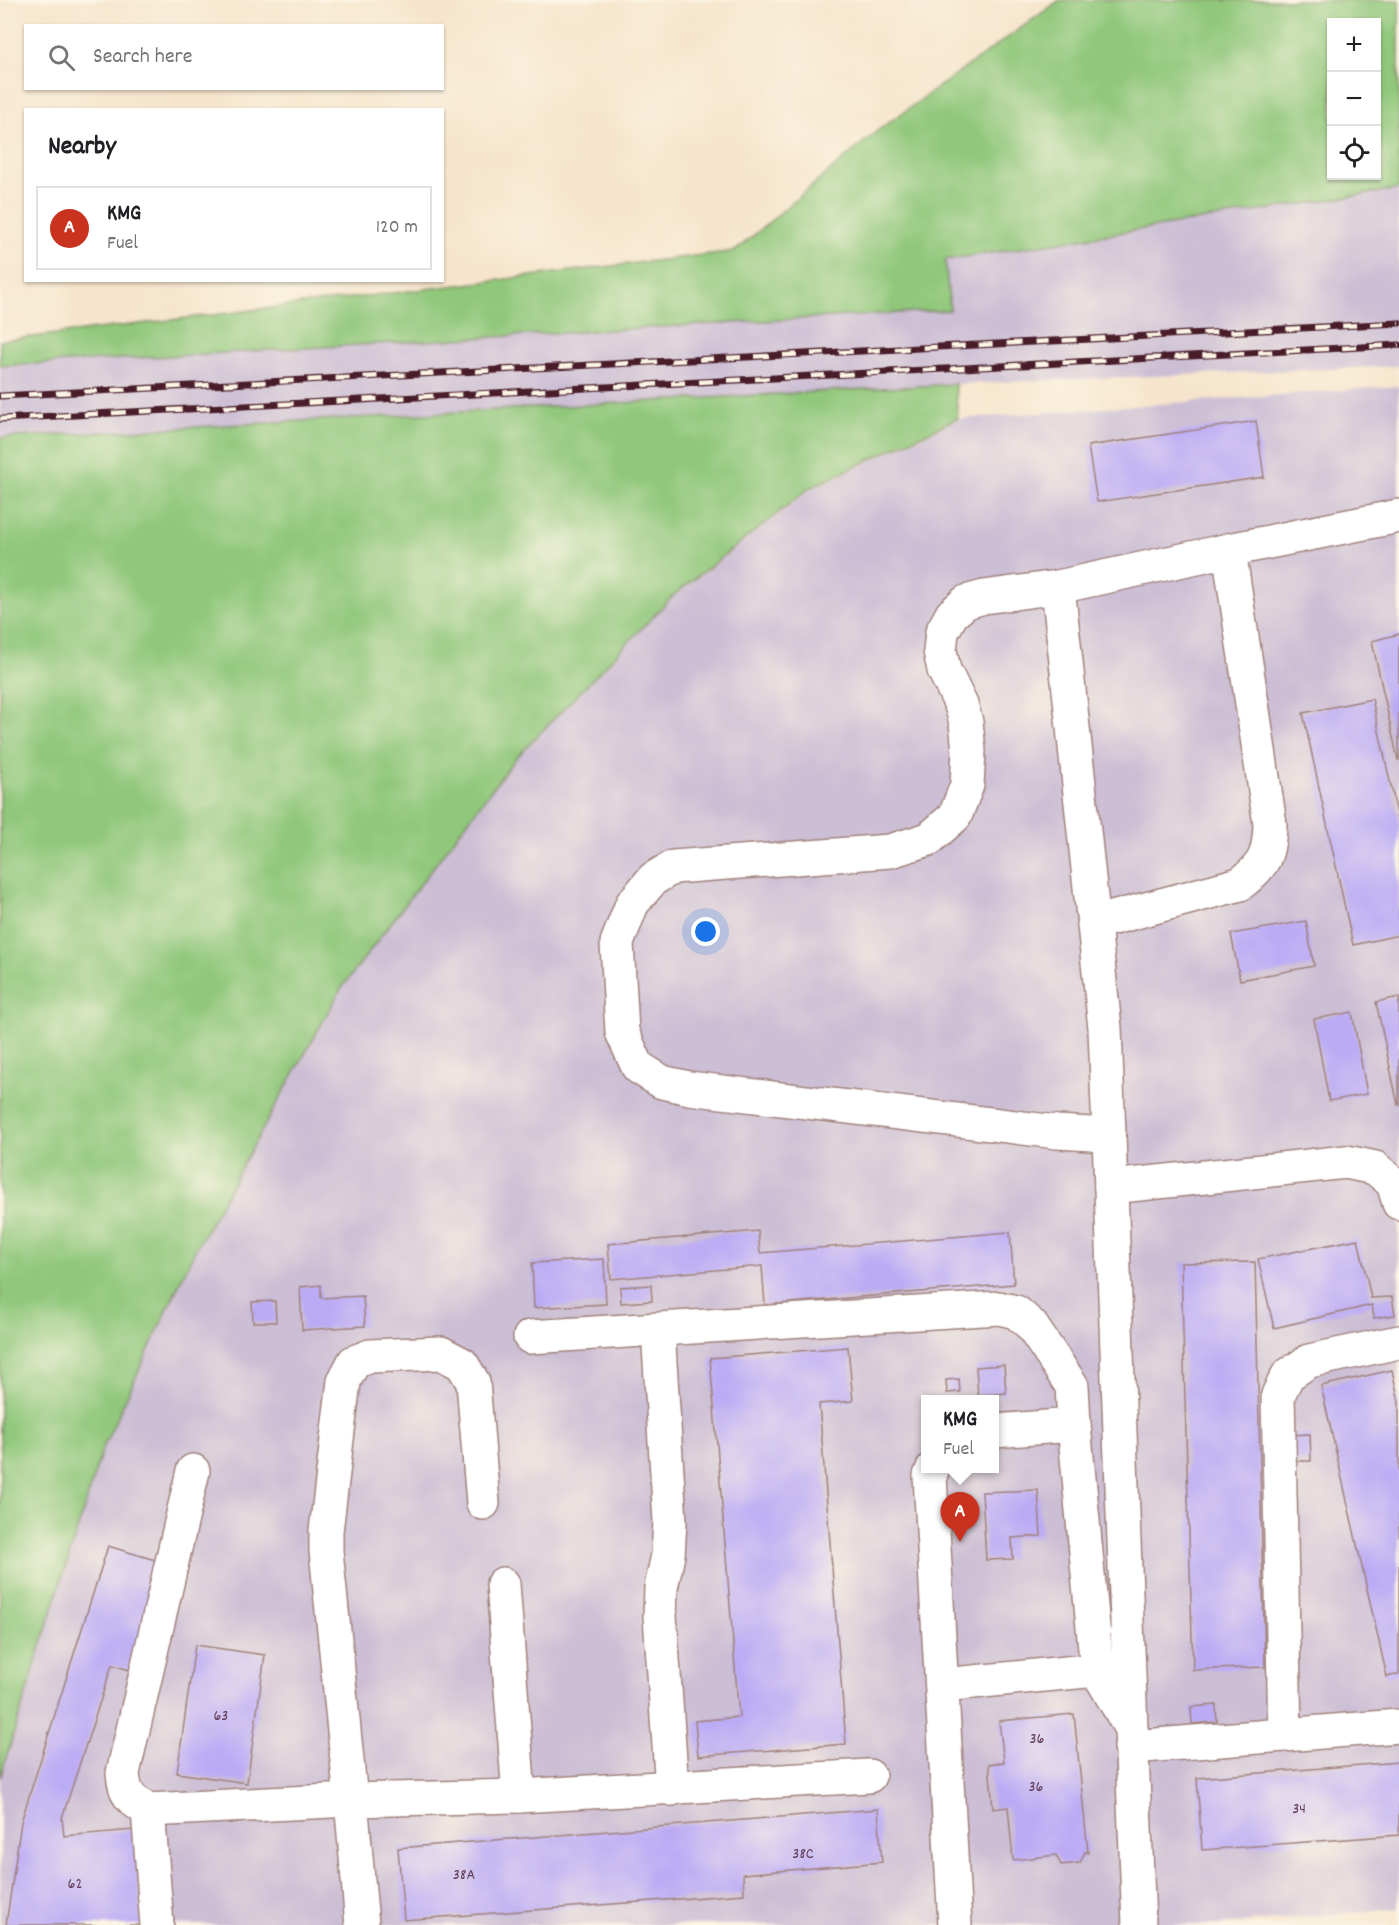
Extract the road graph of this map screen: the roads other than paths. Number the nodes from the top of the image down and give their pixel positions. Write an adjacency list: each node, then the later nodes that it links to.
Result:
1 (1399, 516): 2 (lane)
2 (1229, 550): 3 (lane); 4 (lane)
3 (1058, 587): 4 (lane); 5 (lane)
4 (1094, 923): 5 (lane)
5 (1109, 1135): 6 (lane)
6 (1111, 1187): 7 (lane); 21 (lane)
7 (1399, 1203)
8 (658, 1330): 9 (lane); 11 (lane); 23 (lane)
9 (530, 1337)
10 (1399, 1342): 20 (lane)
11 (1074, 1425): 12 (lane); 17 (lane)
12 (999, 1431)
13 (193, 1471): 26 (lane)
14 (931, 1473): 18 (lane)
15 (483, 1503): 25 (lane)
16 (504, 1584): 24 (lane)
17 (1097, 1670): 18 (lane); 21 (lane)
18 (942, 1685): 29 (lane)
19 (1399, 1726): 20 (lane)
20 (1285, 1735): 21 (lane)
21 (1131, 1738): 30 (lane)
22 (869, 1776): 23 (lane)
23 (672, 1789): 24 (lane)
24 (519, 1796): 25 (lane)
25 (351, 1800): 26 (lane); 28 (lane)
26 (148, 1810): 27 (lane)
27 (157, 1925)
28 (362, 1925)
29 (955, 1925)
30 (1139, 1925)

